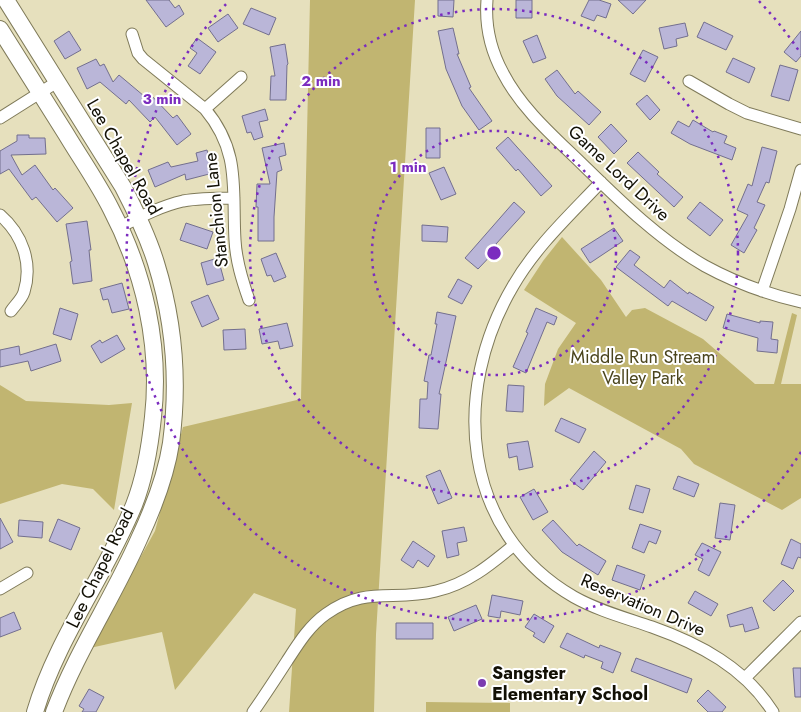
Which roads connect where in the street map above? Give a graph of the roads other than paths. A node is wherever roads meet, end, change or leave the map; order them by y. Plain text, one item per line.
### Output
1 (6, 0) edge
2 (487, 0) edge
3 (0, 29) edge
4 (132, 34) dead end
5 (240, 77) dead end
6 (689, 80) dead end
7 (56, 82) junction
8 (40, 92) junction
9 (205, 109) junction
10 (0, 118) edge
11 (801, 129) edge
12 (801, 170) edge
13 (601, 182) junction
14 (234, 198) junction
15 (0, 215) edge
16 (139, 218) junction
17 (120, 227) junction
18 (762, 291) junction
19 (249, 300) dead end
20 (801, 302) edge
21 (11, 311) dead end
22 (514, 545) junction
23 (27, 573) dead end
24 (0, 589) edge
25 (801, 622) edge
26 (62, 644) junction
27 (79, 653) junction
28 (745, 678) junction
29 (35, 712) edge
30 (54, 712) edge
31 (254, 712) edge
32 (773, 712) edge

1 - 7 main road, Lee Chapel Road
2 - 13 street, Game Lord Drive
3 - 8 main road, Lee Chapel Road
4 - 9 street, Stanchion Lane
5 - 9 street
6 - 11 street
7 - 8 street
7 - 16 main road, Lee Chapel Road
8 - 10 street
8 - 17 main road, Lee Chapel Road
9 - 14 street, Stanchion Lane
12 - 18 street
13 - 18 street, Game Lord Drive
13 - 22 street, Reservation Drive
14 - 16 street
14 - 19 street, Stanchion Lane
15 - 21 street
16 - 17 street
16 - 27 main road, Lee Chapel Road
17 - 26 main road, Lee Chapel Road
18 - 20 street, Game Lord Drive
22 - 28 street, Reservation Drive
22 - 31 street
23 - 24 street
25 - 28 street
26 - 27 main road
26 - 29 main road, Lee Chapel Road
27 - 30 main road, Lee Chapel Road
28 - 32 street, Reservation Drive

